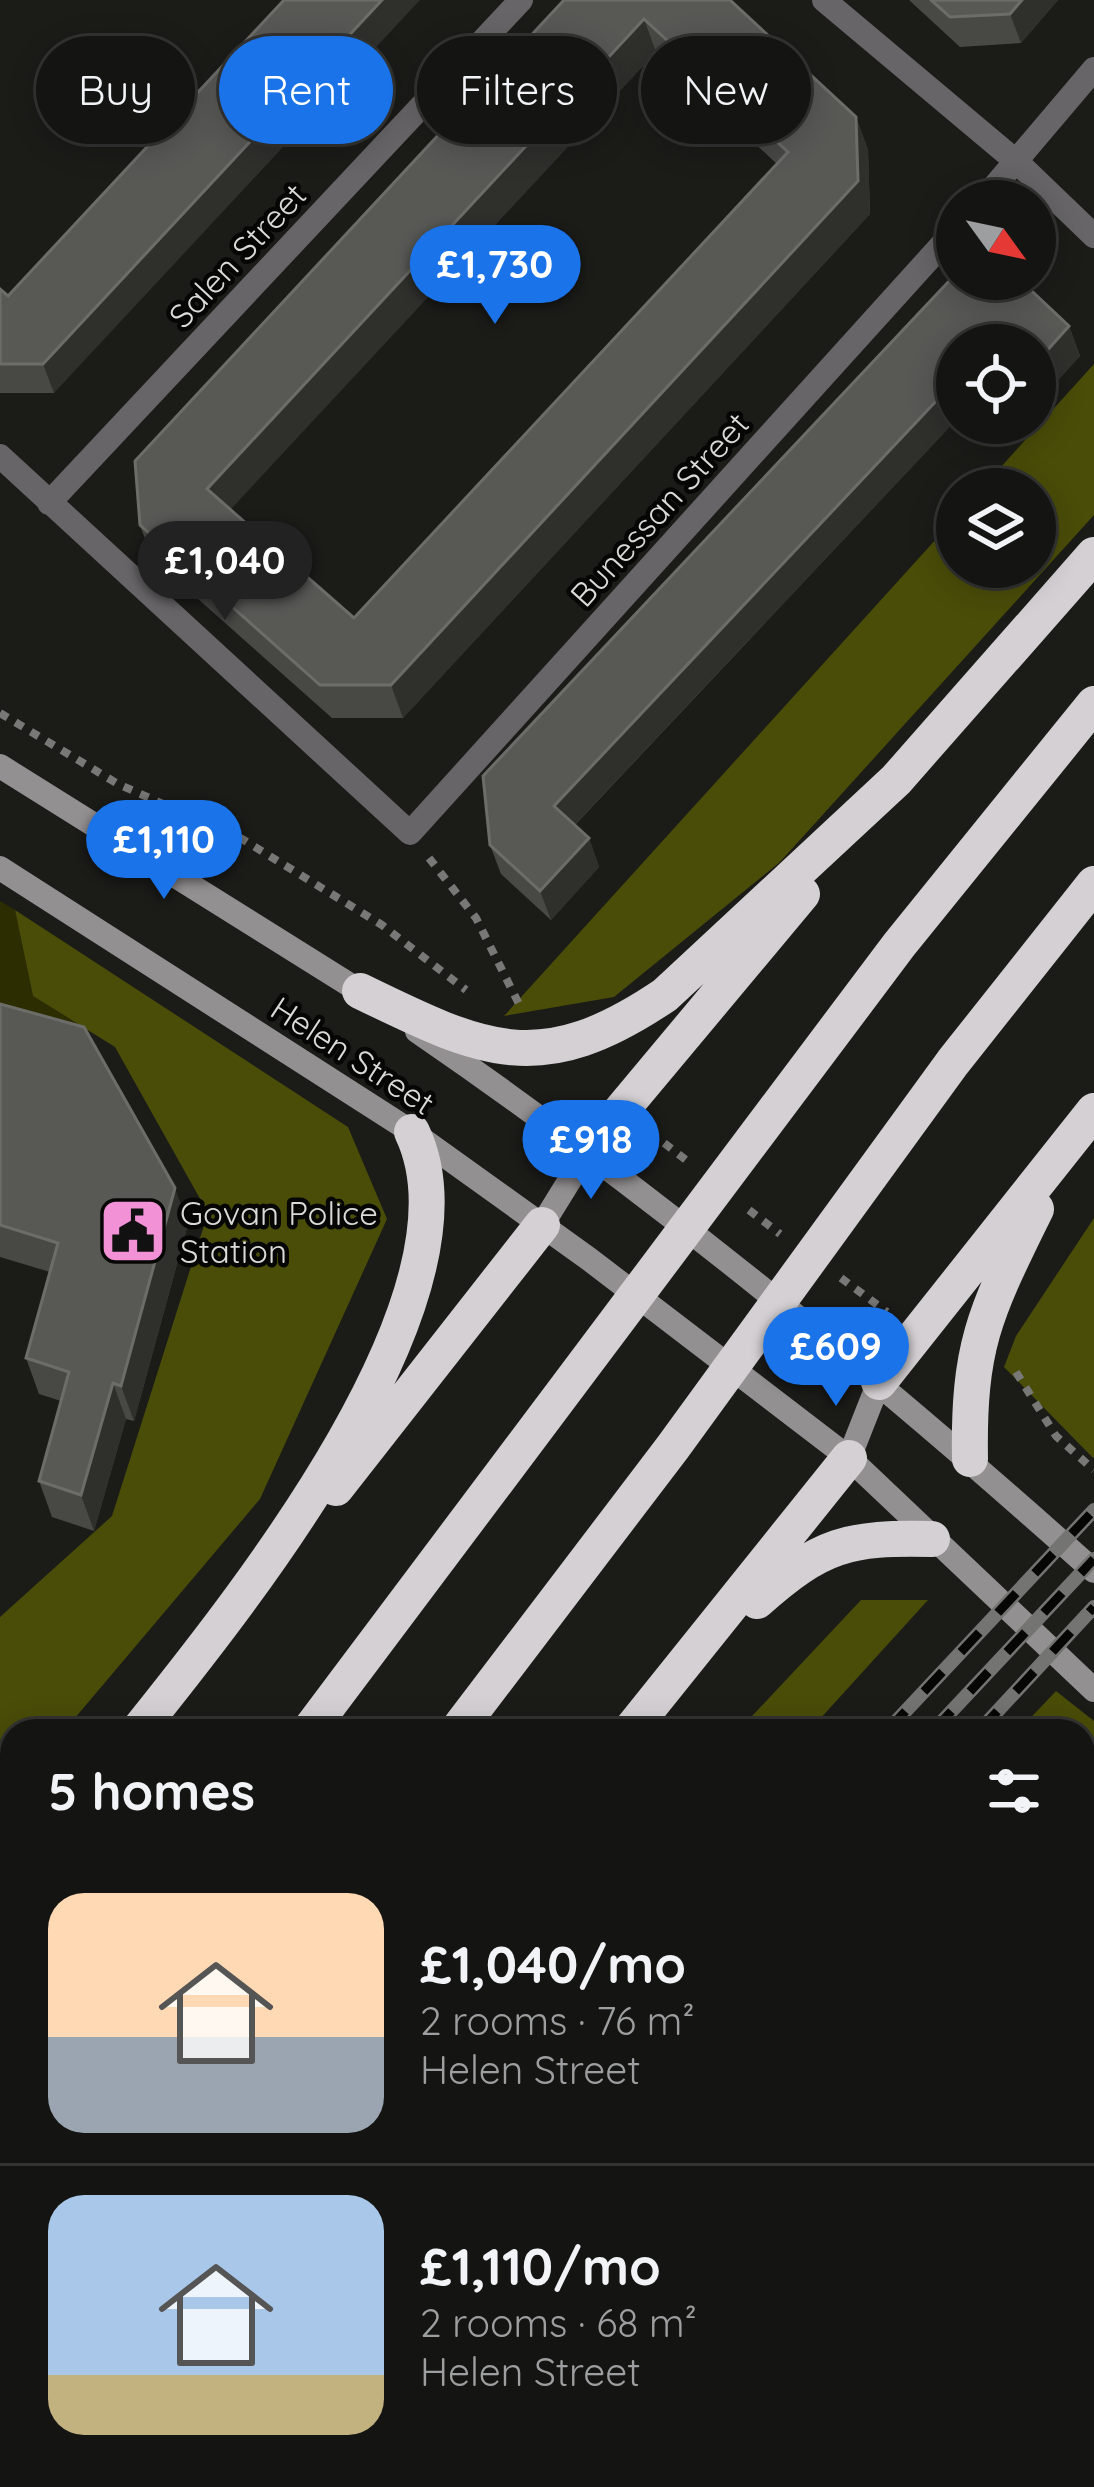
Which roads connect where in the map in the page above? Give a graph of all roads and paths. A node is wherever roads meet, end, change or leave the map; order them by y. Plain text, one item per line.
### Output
1 (521, 0) edge
2 (824, 0) edge
3 (1094, 69) edge
4 (1017, 162) junction
5 (1001, 180) edge
6 (1094, 236) edge
7 (936, 251) edge
8 (0, 456) edge
9 (50, 503) junction
10 (1094, 555) edge
11 (1094, 704) edge
12 (0, 712) edge
13 (0, 766) edge
14 (896, 780) junction
15 (410, 833) junction
16 (0, 868) edge
17 (1094, 884) edge
18 (360, 992) junction
19 (473, 995) dead end
20 (507, 1011) dead end
21 (622, 1110) junction
22 (1094, 1111) edge
23 (412, 1132) junction
24 (589, 1148) junction
25 (1064, 1152) junction
26 (697, 1169) dead end
27 (734, 1198) dead end
28 (542, 1225) junction
29 (789, 1240) dead end
30 (826, 1267) dead end
31 (917, 1334) junction
32 (972, 1361) junction
33 (879, 1382) junction
34 (849, 1458) junction
35 (970, 1460) junction
36 (1092, 1468) edge
37 (932, 1539) junction
38 (1094, 1571) edge
39 (240, 1600) junction
40 (669, 1681) junction
41 (1089, 1684) edge
42 (147, 1719) edge
43 (318, 1719) edge
44 (466, 1719) edge
45 (639, 1719) edge

1 - 9 street, Salen Street
2 - 4 street
3 - 4 street
4 - 5 street
4 - 6 street
7 - 15 street, Bunessan Street
8 - 9 street
9 - 15 street
10 - 14 highway
11 - 43 highway
12 - 19 path
13 - 18 street, Helen Street
14 - 18 highway
14 - 21 highway
15 - 20 path
16 - 23 street, Helen Street
17 - 44 highway
18 - 24 street, Helen Street
21 - 24 highway
21 - 26 path
22 - 25 highway
23 - 28 street, Helen Street
23 - 39 highway
24 - 28 street
24 - 33 street, Helen Street
25 - 31 highway
25 - 32 highway
27 - 29 path
28 - 34 street, Helen Street
28 - 39 highway
30 - 31 path
31 - 33 highway
32 - 35 highway
32 - 36 path
33 - 34 street
33 - 35 street, Helen Street
34 - 37 street, Helen Street
34 - 40 highway
35 - 38 street, Helen Street
37 - 40 highway
37 - 41 street, Helen Street
39 - 42 highway
40 - 45 highway

